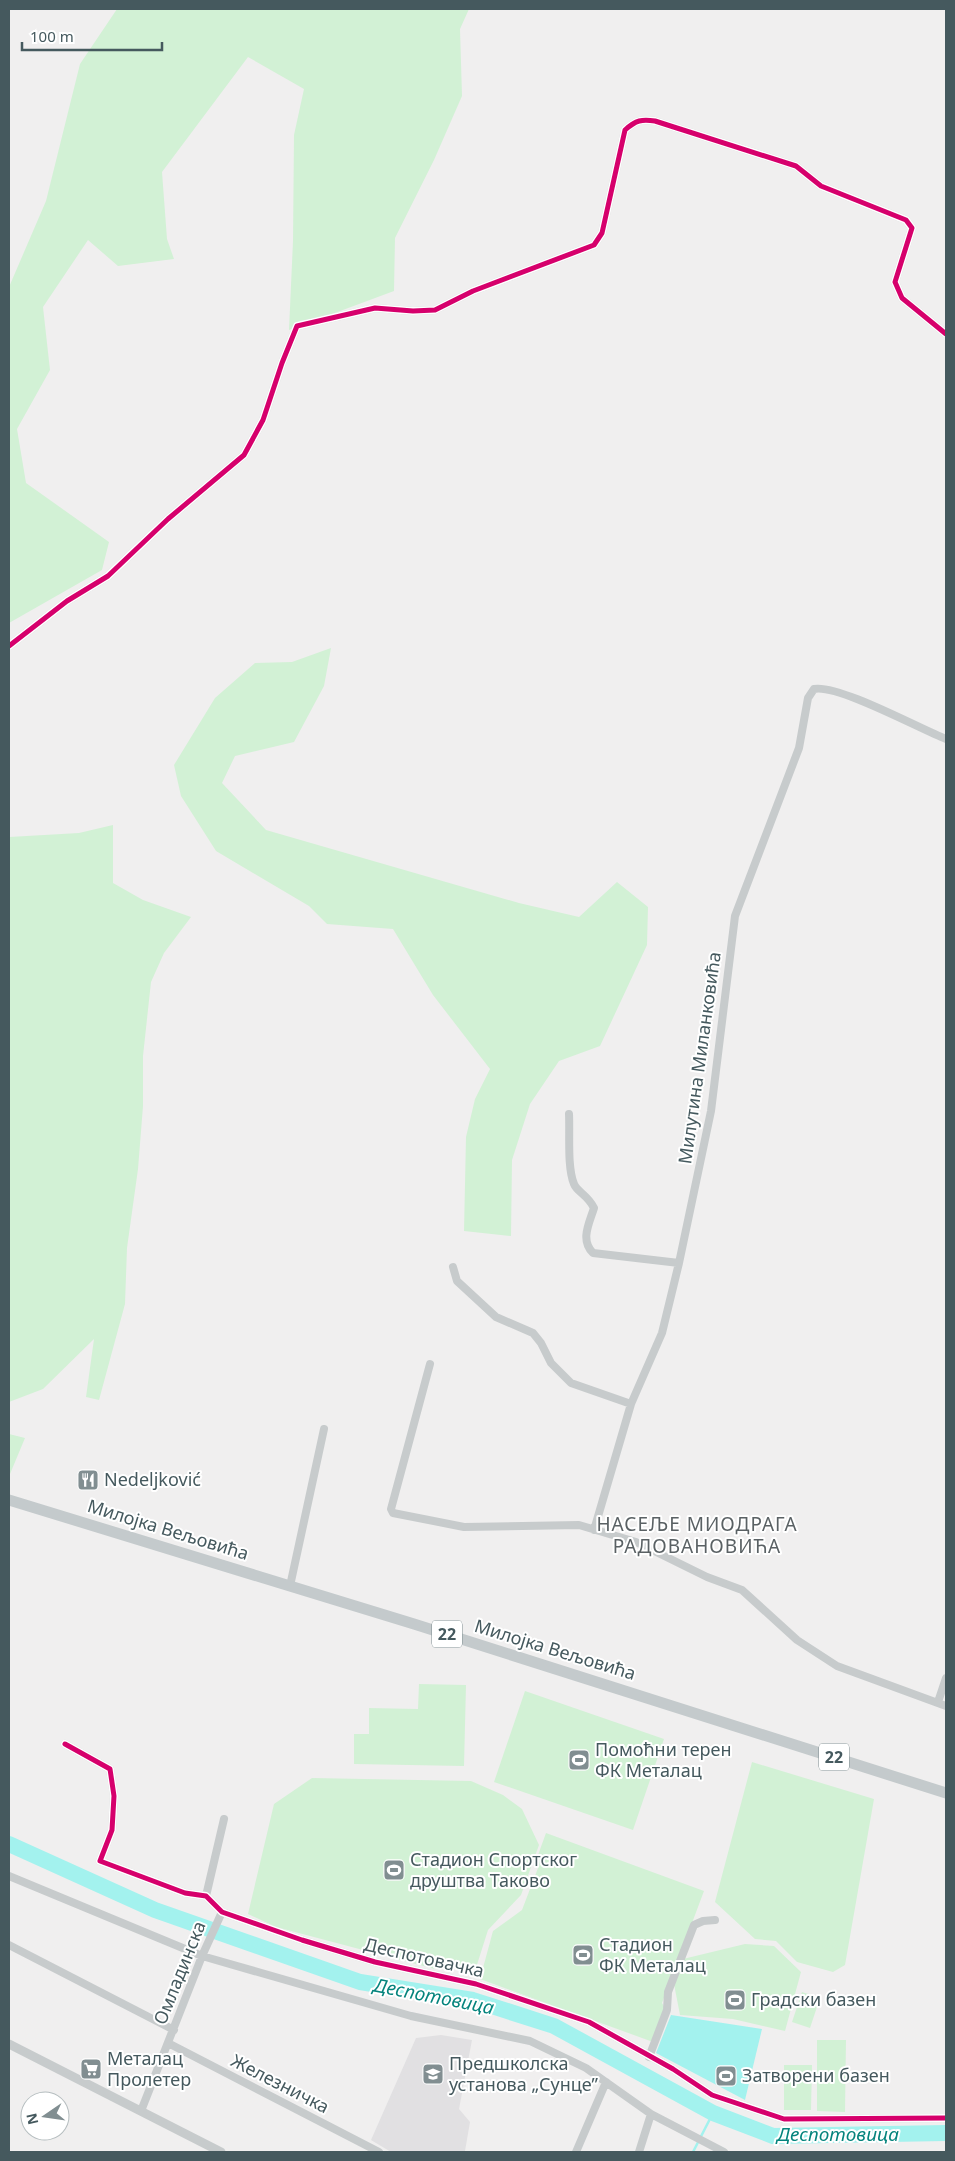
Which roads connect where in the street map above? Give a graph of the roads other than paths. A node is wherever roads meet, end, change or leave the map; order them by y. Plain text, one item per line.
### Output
1 (946, 334) edge
2 (9, 646) edge
3 (946, 739) edge
4 (569, 1114) dead end
5 (679, 1263) junction
6 (453, 1267) dead end
7 (430, 1364) dead end
8 (631, 1404) junction
9 (324, 1429) dead end
10 (9, 1500) edge
11 (594, 1530) junction
12 (290, 1586) junction
13 (946, 1678) edge
14 (938, 1702) junction
15 (946, 1706) edge
16 (64, 1744) dead end
17 (946, 1793) edge
18 (224, 1819) dead end
19 (9, 1876) edge
20 (206, 1896) junction
21 (220, 1915) junction
22 (715, 1920) dead end
23 (9, 1945) edge
24 (202, 1956) junction
25 (174, 2030) junction
26 (168, 2043) junction
27 (9, 2044) edge
28 (649, 2057) junction
29 (606, 2082) junction
30 (141, 2112) junction
31 (651, 2114) junction
32 (946, 2118) edge
33 (221, 2152) edge
34 (378, 2152) edge
35 (576, 2152) edge
36 (639, 2152) edge
37 (724, 2152) edge

1 - 2 street
3 - 5 street, Милутина Миланковића
4 - 5 street
5 - 8 street, Милутина Миланковића
6 - 8 street
7 - 11 street
8 - 11 street, Милутина Миланковића
9 - 12 street
10 - 12 main road, Милојка Вељовића / 22
11 - 14 street
12 - 17 main road, Милојка Вељовића / 22
13 - 14 street
14 - 15 street
16 - 20 street, Омладинска
18 - 20 street
19 - 24 street
20 - 21 street, Омладинска
21 - 24 street, Омладинска
21 - 28 street, Деспотовачка
22 - 28 street
23 - 25 street
24 - 25 street, Омладинска
24 - 29 street
25 - 26 street, Омладинска
26 - 30 street, Омладинска
26 - 34 street, Железничка
27 - 30 street
28 - 32 street, Деспотовачка
29 - 31 street
29 - 35 street
30 - 33 street
31 - 36 street
31 - 37 street

